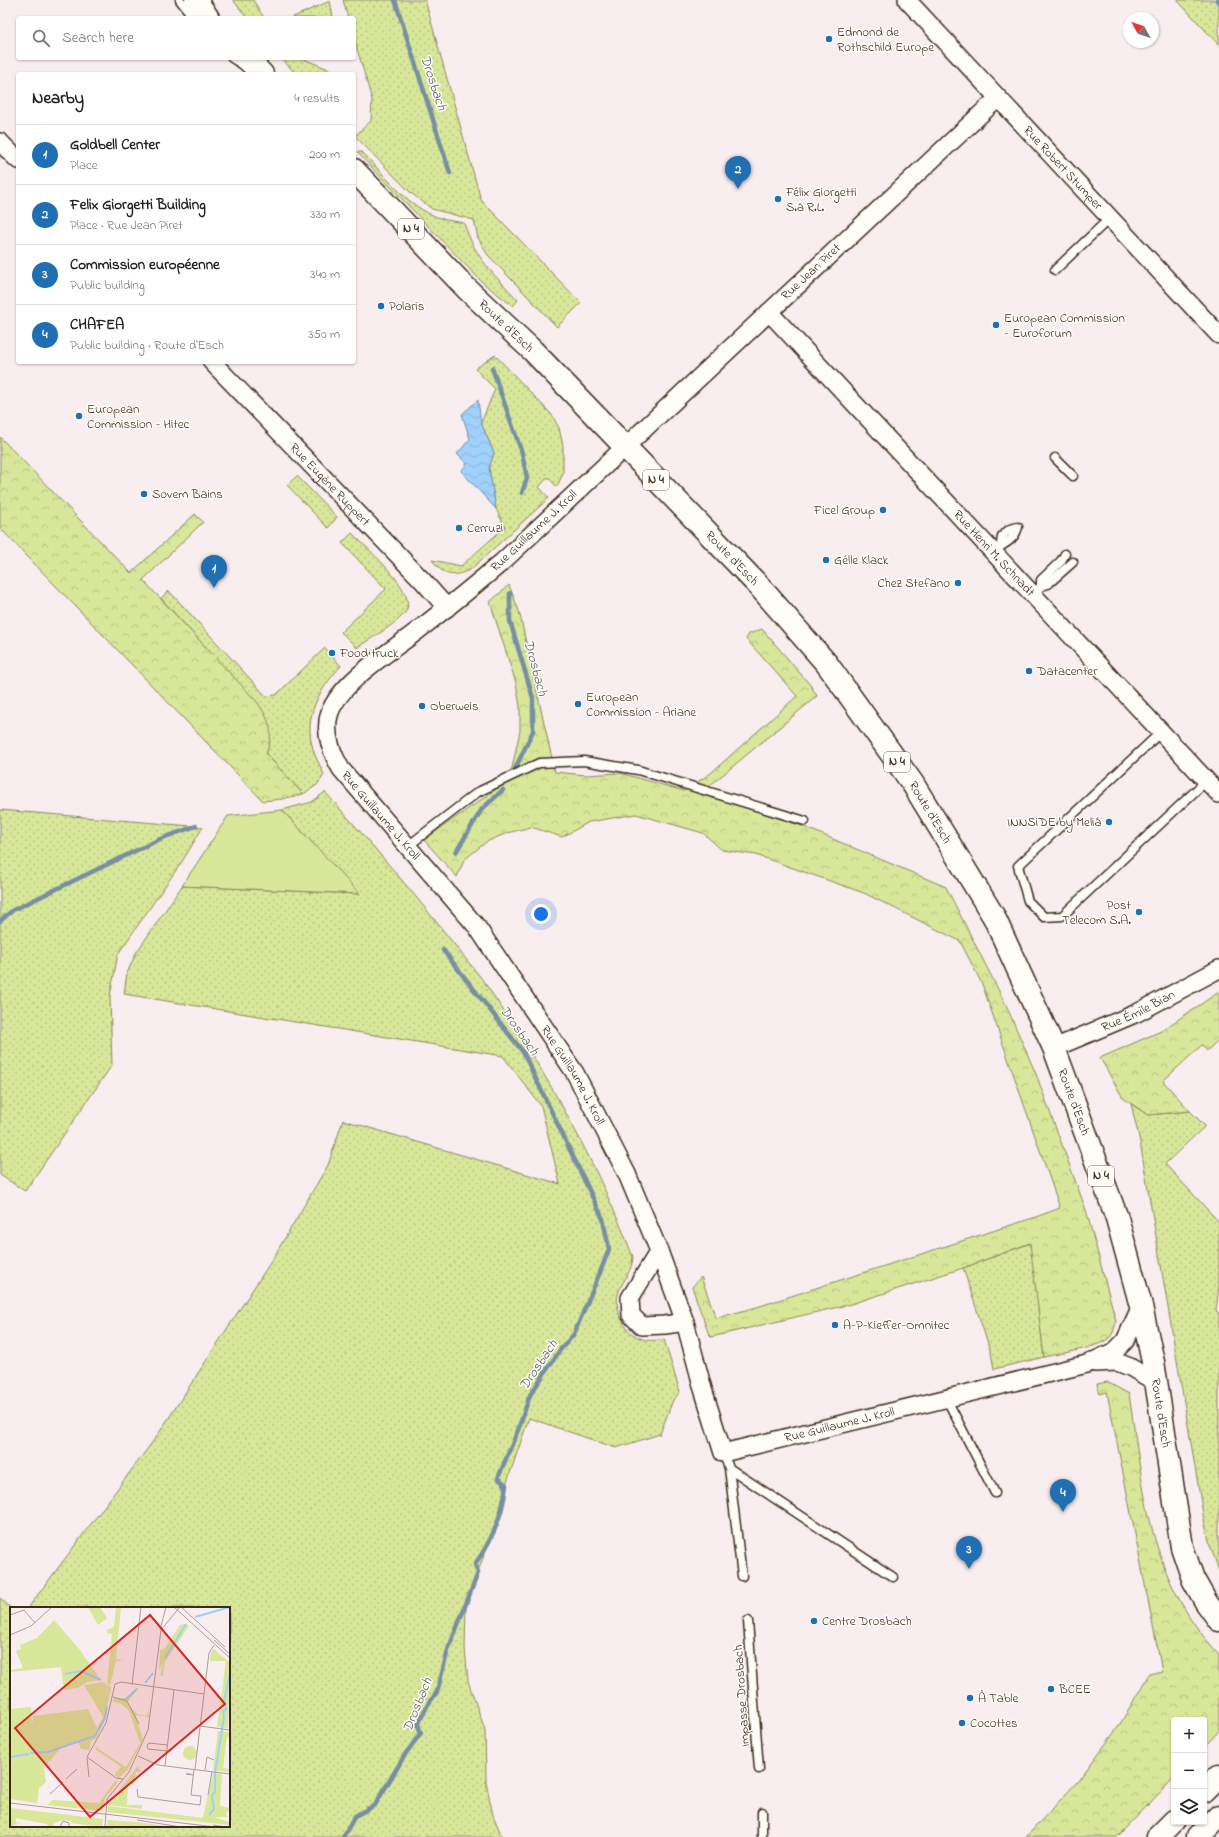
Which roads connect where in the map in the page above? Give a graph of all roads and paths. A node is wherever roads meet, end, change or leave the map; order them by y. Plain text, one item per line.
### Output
1 (180, 0) edge
2 (196, 0) edge
3 (212, 0) edge
4 (907, 0) edge
5 (192, 16) edge
6 (207, 16) edge
7 (224, 16) edge
8 (234, 60) edge
9 (248, 60) edge
10 (253, 60) edge
11 (258, 72) edge
12 (260, 72) edge
13 (261, 72) edge
14 (998, 98) junction
15 (0, 142) edge
16 (16, 158) edge
17 (356, 172) edge
18 (1110, 218) junction
19 (1054, 270) dead end
20 (769, 312) junction
21 (1219, 335) edge
22 (214, 364) edge
23 (625, 447) junction
24 (1055, 458) dead end
25 (1073, 476) dead end
26 (1065, 554) dead end
27 (1073, 562) dead end
28 (1037, 590) junction
29 (447, 608) junction
30 (1161, 732) junction
31 (1206, 781) junction
32 (1219, 794) edge
33 (805, 820) dead end
34 (408, 846) junction
35 (1219, 969) edge
36 (1054, 1048) junction
37 (659, 1251) junction
38 (1141, 1306) junction
39 (685, 1322) junction
40 (1087, 1364) junction
41 (1157, 1383) junction
42 (946, 1398) junction
43 (726, 1460) junction
44 (995, 1493) dead end
45 (742, 1576) dead end
46 (893, 1577) dead end
47 (1219, 1620) edge
48 (748, 1621) dead end
49 (759, 1769) dead end
50 (1219, 1776) edge
51 (1206, 1789) edge
52 (762, 1812) dead end
53 (1219, 1816) edge
54 (1171, 1824) edge
55 (762, 1837) edge
56 (1158, 1837) edge
57 (1198, 1837) edge

1 - 5 lane
2 - 6 main road
3 - 7 main road
4 - 14 street, Rue Robert Stumper
8 - 11 lane
9 - 12 main road
10 - 13 main road
14 - 18 street, Rue Robert Stumper
14 - 20 street, Rue Jean Piret
15 - 16 street
17 - 23 main road, Route d'Esch / N 4
18 - 19 lane
18 - 21 street, Rue Robert Stumper
20 - 23 street, Rue Jean Piret
20 - 28 street, Rue Henri M. Schnadt
22 - 29 street, Rue Eugène Ruppert
23 - 29 street, Rue Guillaume J. Kroll
23 - 36 main road, Route d'Esch / N 4
24 - 25 lane
26 - 28 lane
27 - 28 lane
28 - 30 street, Rue Henri M. Schnadt
29 - 34 street, Rue Guillaume J. Kroll
30 - 31 street, Rue Henri M. Schnadt
30 - 31 lane
31 - 32 street, Rue Henri M. Schnadt
33 - 34 lane
34 - 37 street, Rue Guillaume J. Kroll
35 - 36 street, Rue Émile Bian
36 - 38 main road, Route d'Esch / N 4
37 - 39 street, Rue Guillaume J. Kroll
37 - 39 street
38 - 40 street, Rue Guillaume J. Kroll
38 - 41 main road, Route d'Esch / N 4
39 - 43 street, Rue Guillaume J. Kroll
40 - 41 street, Rue Guillaume J. Kroll
40 - 42 street, Rue Guillaume J. Kroll
41 - 47 main road, Route d'Esch / N 4
42 - 43 street, Rue Guillaume J. Kroll
42 - 44 lane
43 - 45 lane
43 - 46 lane
48 - 49 lane, Impasse Drosbach
50 - 51 main road
52 - 55 lane
53 - 57 main road
54 - 56 main road

